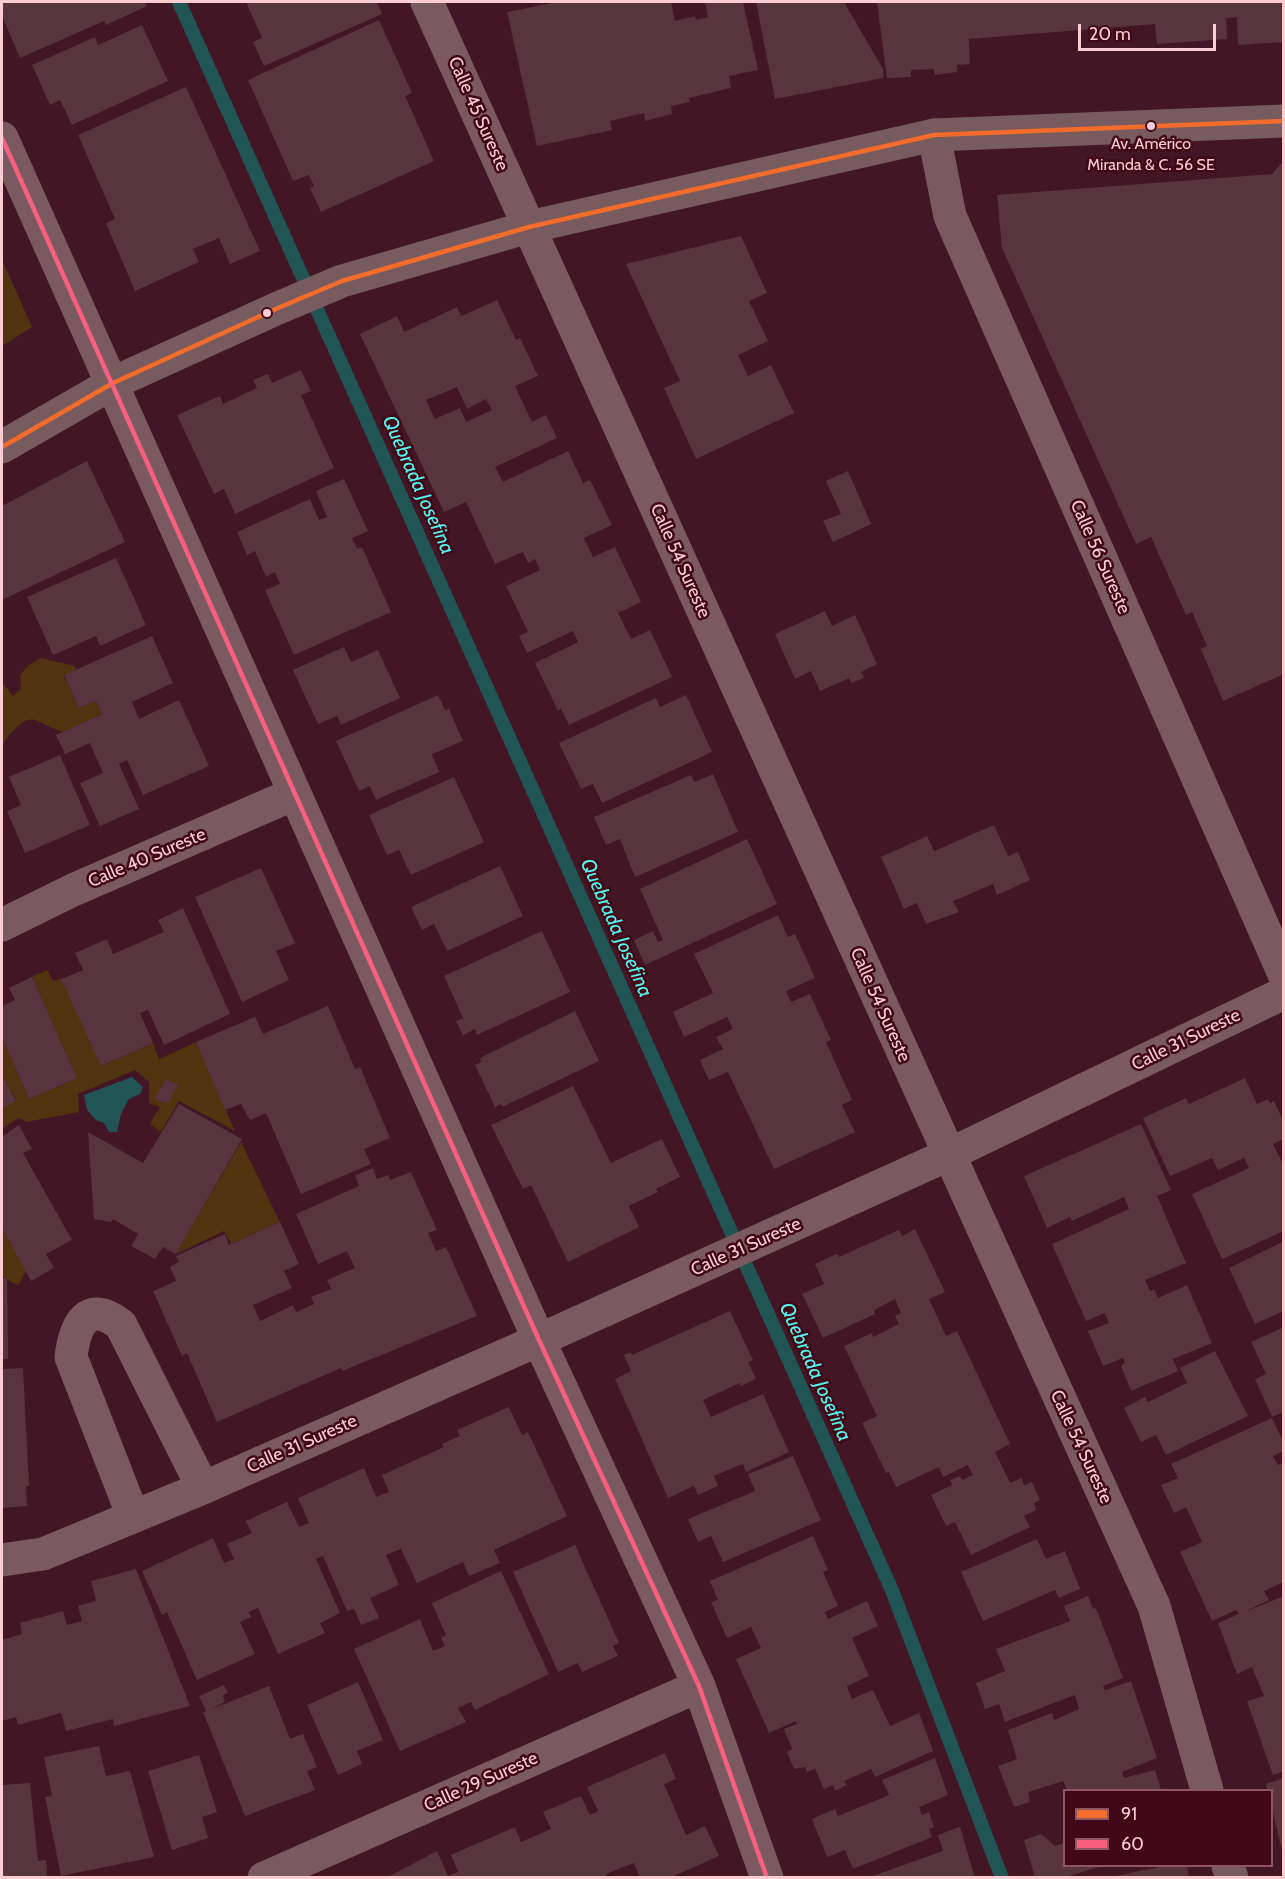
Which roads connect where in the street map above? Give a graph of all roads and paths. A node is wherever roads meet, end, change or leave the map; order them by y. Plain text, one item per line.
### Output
1 (427, 2) edge
2 (1284, 121) edge
3 (934, 135) junction
4 (2, 138) edge
5 (530, 227) junction
6 (113, 383) junction
7 (2, 447) edge
8 (294, 794) junction
9 (2, 925) edge
10 (1284, 974) edge
11 (1284, 993) edge
12 (948, 1155) junction
13 (539, 1340) junction
14 (203, 1488) junction
15 (134, 1516) junction
16 (2, 1560) edge
17 (699, 1686) junction
18 (1206, 1789) edge
19 (264, 1878) edge
20 (767, 1878) edge

1 - 5 street, Calle 45 Sureste
2 - 3 street
3 - 5 street
3 - 10 street, Calle 56 Sureste
4 - 6 street
5 - 6 street
5 - 12 street, Calle 54 Sureste
6 - 7 street
6 - 8 street
8 - 9 street, Calle 40 Sureste
8 - 13 street
11 - 12 street, Calle 31 Sureste
12 - 13 street, Calle 31 Sureste
12 - 18 street, Calle 54 Sureste
13 - 14 street, Calle 31 Sureste
13 - 17 street
14 - 15 street, Calle 31 Sureste
14 - 15 street
15 - 16 street, Calle 31 Sureste
17 - 19 street, Calle 29 Sureste
17 - 20 street

